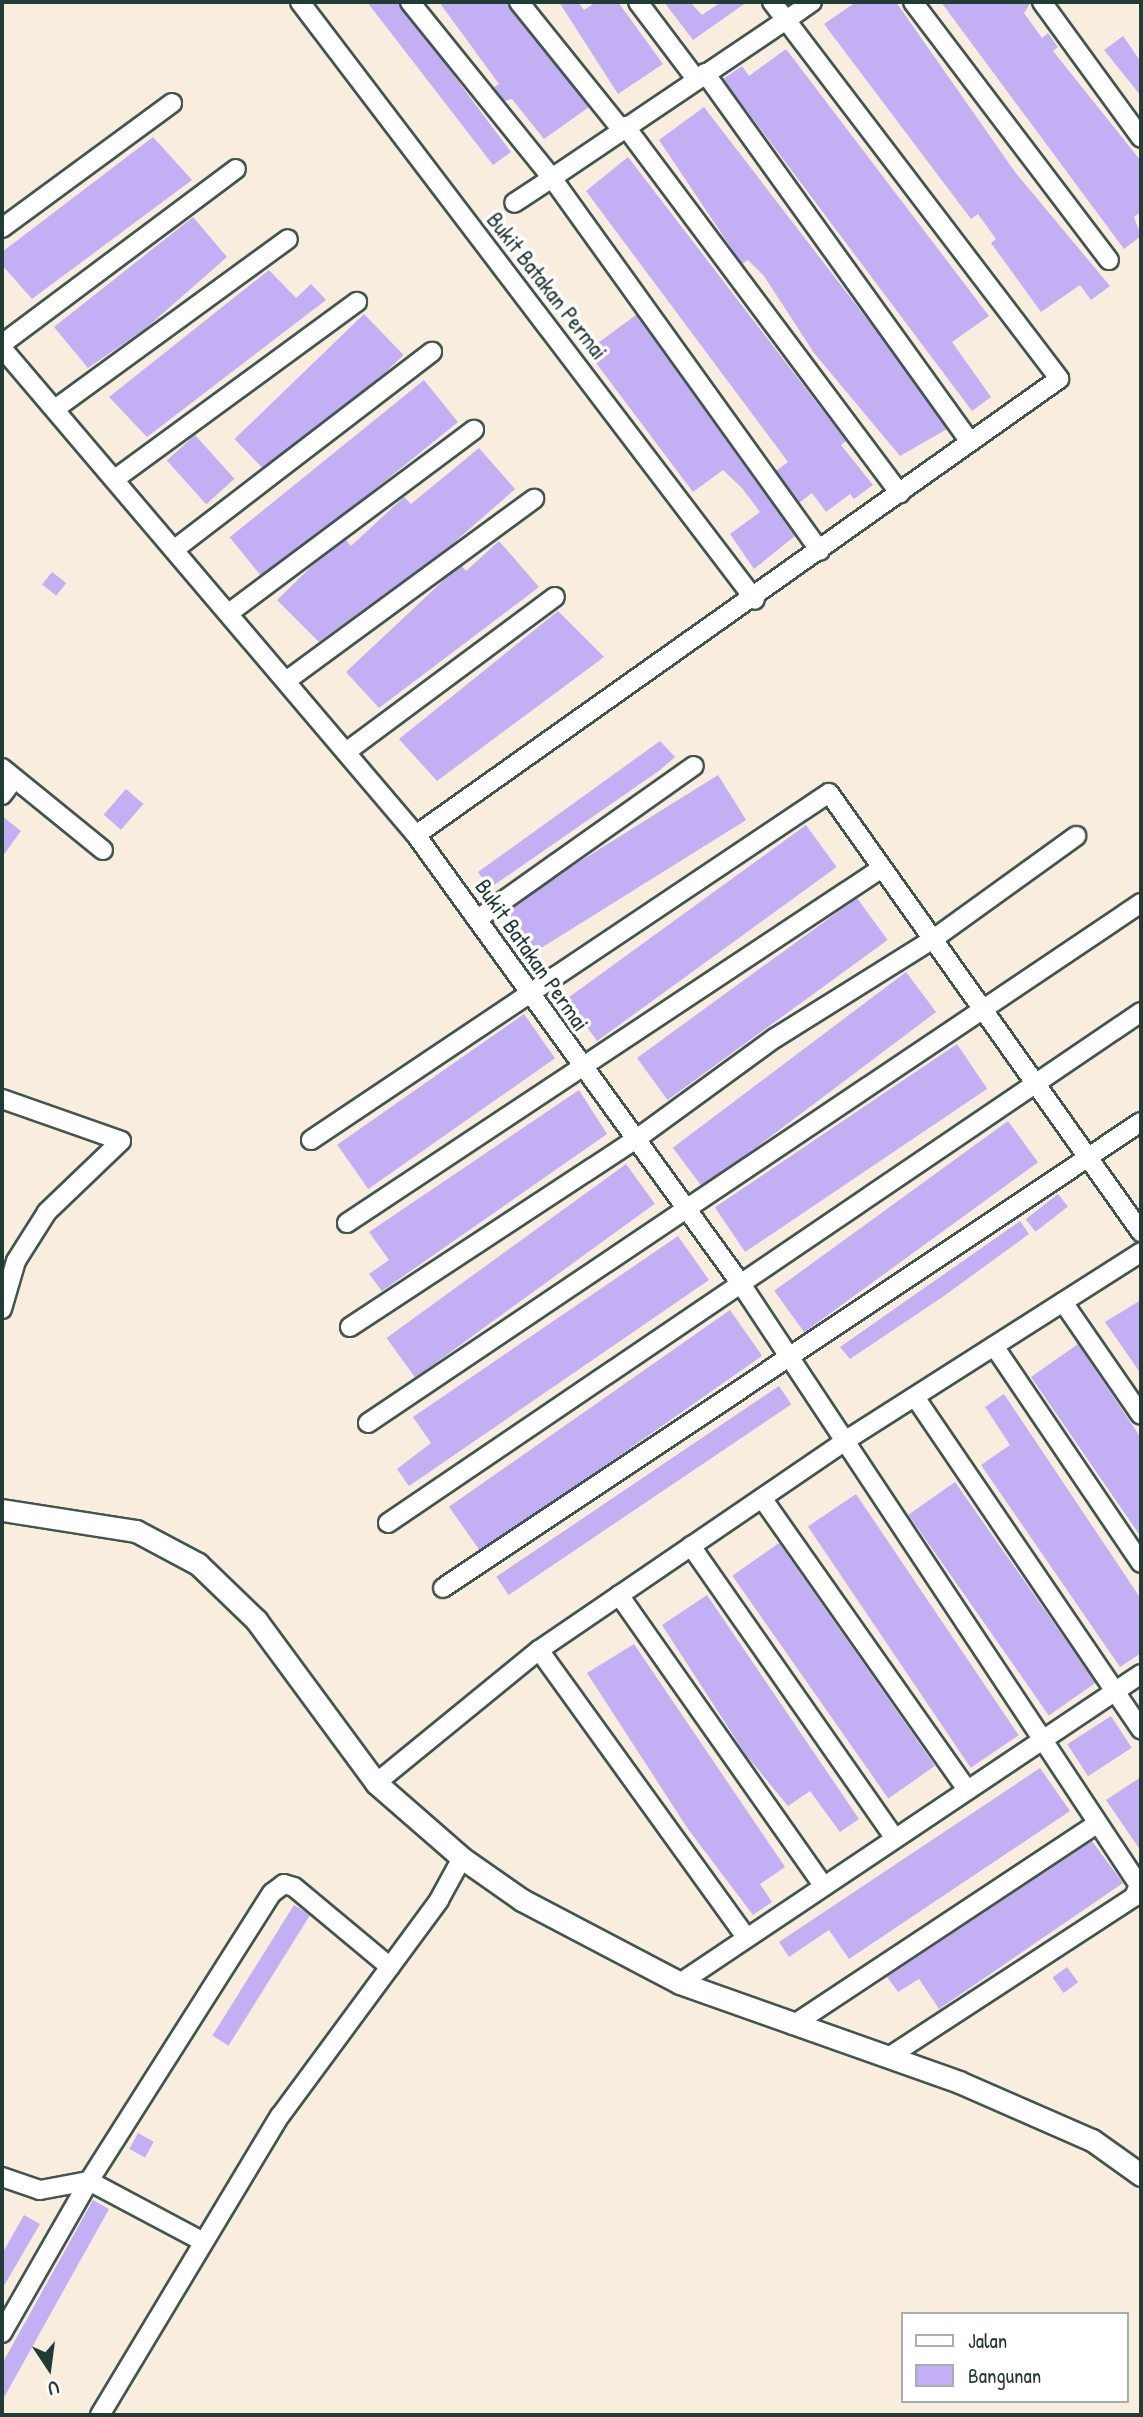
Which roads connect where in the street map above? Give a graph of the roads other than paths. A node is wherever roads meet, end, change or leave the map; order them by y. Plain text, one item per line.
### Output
1 (300, 2) edge
2 (410, 2) edge
3 (519, 2) edge
4 (638, 2) edge
5 (772, 2) edge
6 (812, 2) edge
7 (913, 2) edge
8 (1042, 2) edge
9 (786, 20) junction
10 (701, 76) junction
11 (172, 103) dead end
12 (623, 127) junction
13 (1141, 138) edge
14 (236, 169) dead end
15 (552, 178) junction
16 (514, 203) dead end
17 (2, 228) edge
18 (288, 239) dead end
19 (1109, 260) dead end
20 (357, 302) dead end
21 (2, 346) edge
22 (432, 352) dead end
23 (55, 410) junction
24 (474, 430) dead end
25 (969, 441) junction
26 (115, 479) junction
27 (900, 494) junction
28 (534, 499) dead end
29 (175, 549) junction
30 (820, 551) junction
31 (555, 597) dead end
32 (755, 600) junction
33 (229, 613) junction
34 (286, 681) junction
35 (346, 752) junction
36 (694, 766) dead end
37 (8, 774) edge
38 (2, 795) edge
39 (416, 835) junction
40 (1076, 836) dead end
41 (103, 850) dead end
42 (882, 868) junction
43 (1141, 903) edge
44 (479, 918) junction
45 (932, 940) junction
46 (528, 994) junction
47 (984, 1010) junction
48 (1141, 1012) edge
49 (581, 1067) junction
50 (1034, 1084) junction
51 (2, 1099) edge
52 (1141, 1122) edge
53 (311, 1140) dead end
54 (635, 1140) junction
55 (1087, 1160) junction
56 (685, 1210) junction
57 (347, 1223) dead end
58 (1141, 1232) edge
59 (1141, 1252) edge
60 (741, 1284) junction
61 (1063, 1302) junction
62 (2, 1309) edge
63 (351, 1327) dead end
64 (994, 1346) junction
65 (790, 1360) junction
66 (915, 1396) junction
67 (1141, 1415) edge
68 (368, 1423) dead end
69 (843, 1443) junction
70 (762, 1498) junction
71 (2, 1510) edge
72 (388, 1523) dead end
73 (691, 1546) junction
74 (1141, 1563) edge
75 (443, 1588) dead end
76 (619, 1595) junction
77 (539, 1650) junction
78 (1141, 1674) edge
79 (1115, 1691) junction
80 (1141, 1730) edge
81 (1040, 1738) junction
82 (376, 1783) junction
83 (966, 1788) junction
84 (1097, 1824) junction
85 (894, 1837) junction
86 (462, 1858) junction
87 (823, 1885) junction
88 (746, 1937) junction
89 (390, 1967) junction
90 (680, 1983) junction
91 (793, 2025) junction
92 (892, 2055) junction
93 (1141, 2175) edge
94 (2, 2177) edge
95 (89, 2181) junction
96 (202, 2241) junction
97 (2, 2333) edge
98 (100, 2415) edge

1 - 32 street, Bukit Batakan Permai
2 - 15 street
3 - 12 street
4 - 10 street
5 - 9 street
6 - 9 street
7 - 19 street
8 - 13 street
9 - 10 street
9 - 25 street
10 - 12 street
10 - 25 street
11 - 17 street
12 - 15 street
12 - 27 street
14 - 21 street
15 - 16 street
15 - 30 street
18 - 23 street
20 - 26 street
21 - 23 street, Bukit Batakan Permai
22 - 29 street
23 - 26 street, Bukit Batakan Permai
24 - 33 street
25 - 27 street
26 - 29 street, Bukit Batakan Permai
27 - 30 street
28 - 34 street
29 - 33 street, Bukit Batakan Permai
30 - 32 street
31 - 35 street
32 - 39 street
33 - 34 street, Bukit Batakan Permai
34 - 35 street, Bukit Batakan Permai
35 - 39 street, Bukit Batakan Permai
36 - 44 street
37 - 38 street
37 - 41 street
39 - 44 street, Bukit Batakan Permai
40 - 45 street
42 - 45 street
42 - 46 street
42 - 49 street
43 - 47 street
44 - 46 street, Bukit Batakan Permai
45 - 47 street
45 - 54 street
46 - 49 street, Bukit Batakan Permai
46 - 53 street
47 - 50 street
47 - 56 street
48 - 50 street
49 - 54 street, Bukit Batakan Permai
49 - 57 street
50 - 55 street
50 - 60 street
51 - 62 street
52 - 55 street
54 - 56 street, Bukit Batakan Permai
54 - 63 street
55 - 58 street
55 - 65 street
56 - 60 street, Bukit Batakan Permai
56 - 68 street
59 - 61 street
60 - 65 street, Bukit Batakan Permai
60 - 72 street
61 - 64 street
61 - 67 street
64 - 66 street
64 - 74 street
65 - 69 street, Bukit Batakan Permai
65 - 75 street
66 - 69 street
66 - 79 street
69 - 70 street
69 - 81 street, Bukit Batakan Permai
70 - 73 street
70 - 83 street
71 - 82 street
73 - 76 street
73 - 85 street
76 - 77 street
76 - 87 street
77 - 82 street
77 - 88 street
78 - 79 street
79 - 80 street
79 - 81 street
81 - 83 street
81 - 84 street, Bukit Batakan Permai
82 - 86 street
83 - 85 street
84 - 91 street
84 - 92 street, Bukit Batakan Permai
85 - 87 street
86 - 89 street
86 - 90 street
87 - 88 street
88 - 90 street
89 - 95 street
89 - 96 street
90 - 91 street
91 - 92 street
92 - 93 street
94 - 95 street
95 - 96 street
95 - 97 street
96 - 98 street

